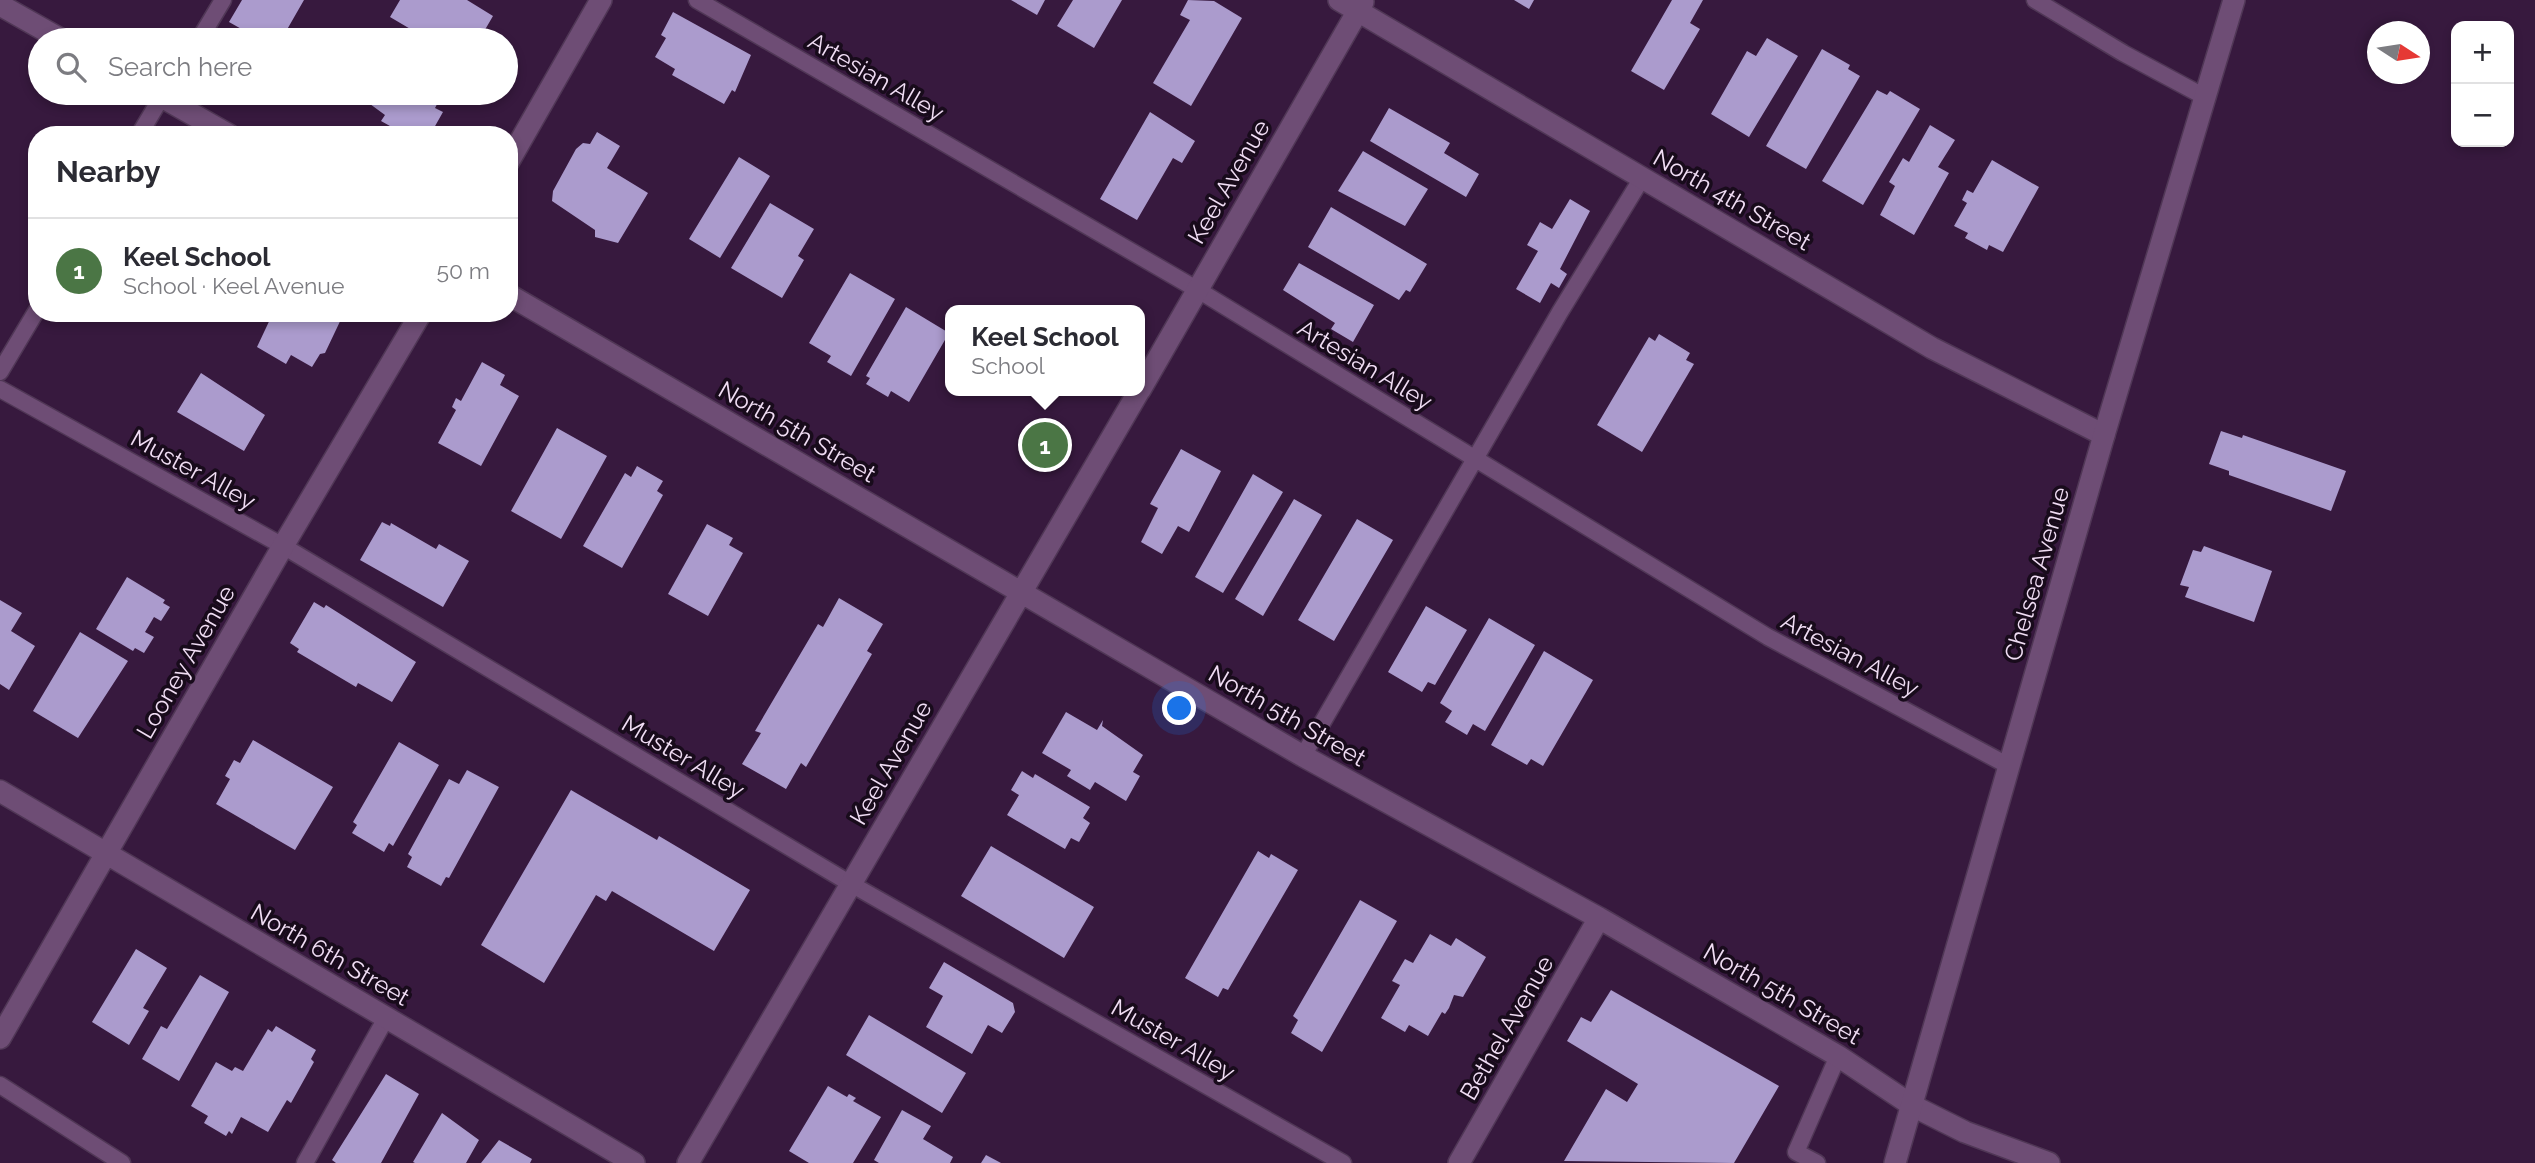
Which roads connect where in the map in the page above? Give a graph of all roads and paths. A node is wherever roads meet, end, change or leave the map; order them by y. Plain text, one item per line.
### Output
1 (223, 0) edge
2 (601, 0) edge
3 (697, 0) edge
4 (1339, 0) edge
5 (2035, 0) edge
6 (2234, 0) edge
7 (0, 5) edge
8 (1361, 6) edge
9 (41, 28) edge
10 (206, 28) edge
11 (2205, 97) junction
12 (154, 105) edge
13 (179, 105) edge
14 (144, 126) edge
15 (214, 126) edge
16 (518, 145) edge
17 (1642, 178) junction
18 (1198, 290) junction
19 (518, 300) edge
20 (30, 322) edge
21 (416, 322) edge
22 (0, 373) edge
23 (1145, 380) edge
24 (0, 389) edge
25 (1136, 396) edge
26 (2104, 435) junction
27 (1474, 458) junction
28 (283, 547) junction
29 (1021, 593) junction
30 (1303, 756) junction
31 (2009, 766) junction
32 (0, 791) edge
33 (105, 855) junction
34 (851, 884) junction
35 (1599, 918) junction
36 (386, 1018) junction
37 (0, 1038) edge
38 (1838, 1056) junction
39 (0, 1085) edge
40 (1913, 1105) junction
41 (1794, 1157) edge
42 (122, 1163) edge
43 (305, 1163) edge
44 (634, 1163) edge
45 (688, 1163) edge
46 (1343, 1163) edge
47 (1459, 1163) edge
48 (1817, 1163) edge
49 (1895, 1163) edge
50 (2049, 1163) edge

1 - 10 lane
2 - 16 street
3 - 18 lane, Artesian Alley
4 - 8 street, North 4th Street
5 - 11 lane
6 - 11 street, Chelsea Avenue
7 - 9 street
8 - 17 street, North 4th Street
8 - 18 street, Keel Avenue
11 - 26 street, Chelsea Avenue
12 - 14 lane
13 - 15 street
17 - 26 street, North 4th Street
17 - 27 lane
18 - 23 street, Keel Avenue
18 - 27 lane, Artesian Alley
19 - 29 street, North 5th Street
20 - 22 lane
21 - 28 street, Looney Avenue
24 - 28 lane, Muster Alley
25 - 29 street, Keel Avenue
26 - 31 street, Chelsea Avenue
27 - 30 lane
27 - 31 lane, Artesian Alley
28 - 33 street, Looney Avenue
28 - 34 lane, Muster Alley
29 - 30 street, North 5th Street
29 - 34 street, Keel Avenue
30 - 35 street, North 5th Street
31 - 40 street, Chelsea Avenue
32 - 33 street, North 6th Street
33 - 36 street, North 6th Street
33 - 37 street, Looney Avenue
34 - 45 street, Keel Avenue
34 - 46 lane, Muster Alley
35 - 38 street, North 5th Street
35 - 47 street, Bethel Avenue
36 - 43 lane
36 - 44 street, North 6th Street
38 - 40 street, North 5th Street
38 - 41 lane
39 - 42 lane
40 - 49 street, Chelsea Avenue
40 - 50 street, North 5th Street
41 - 48 lane

